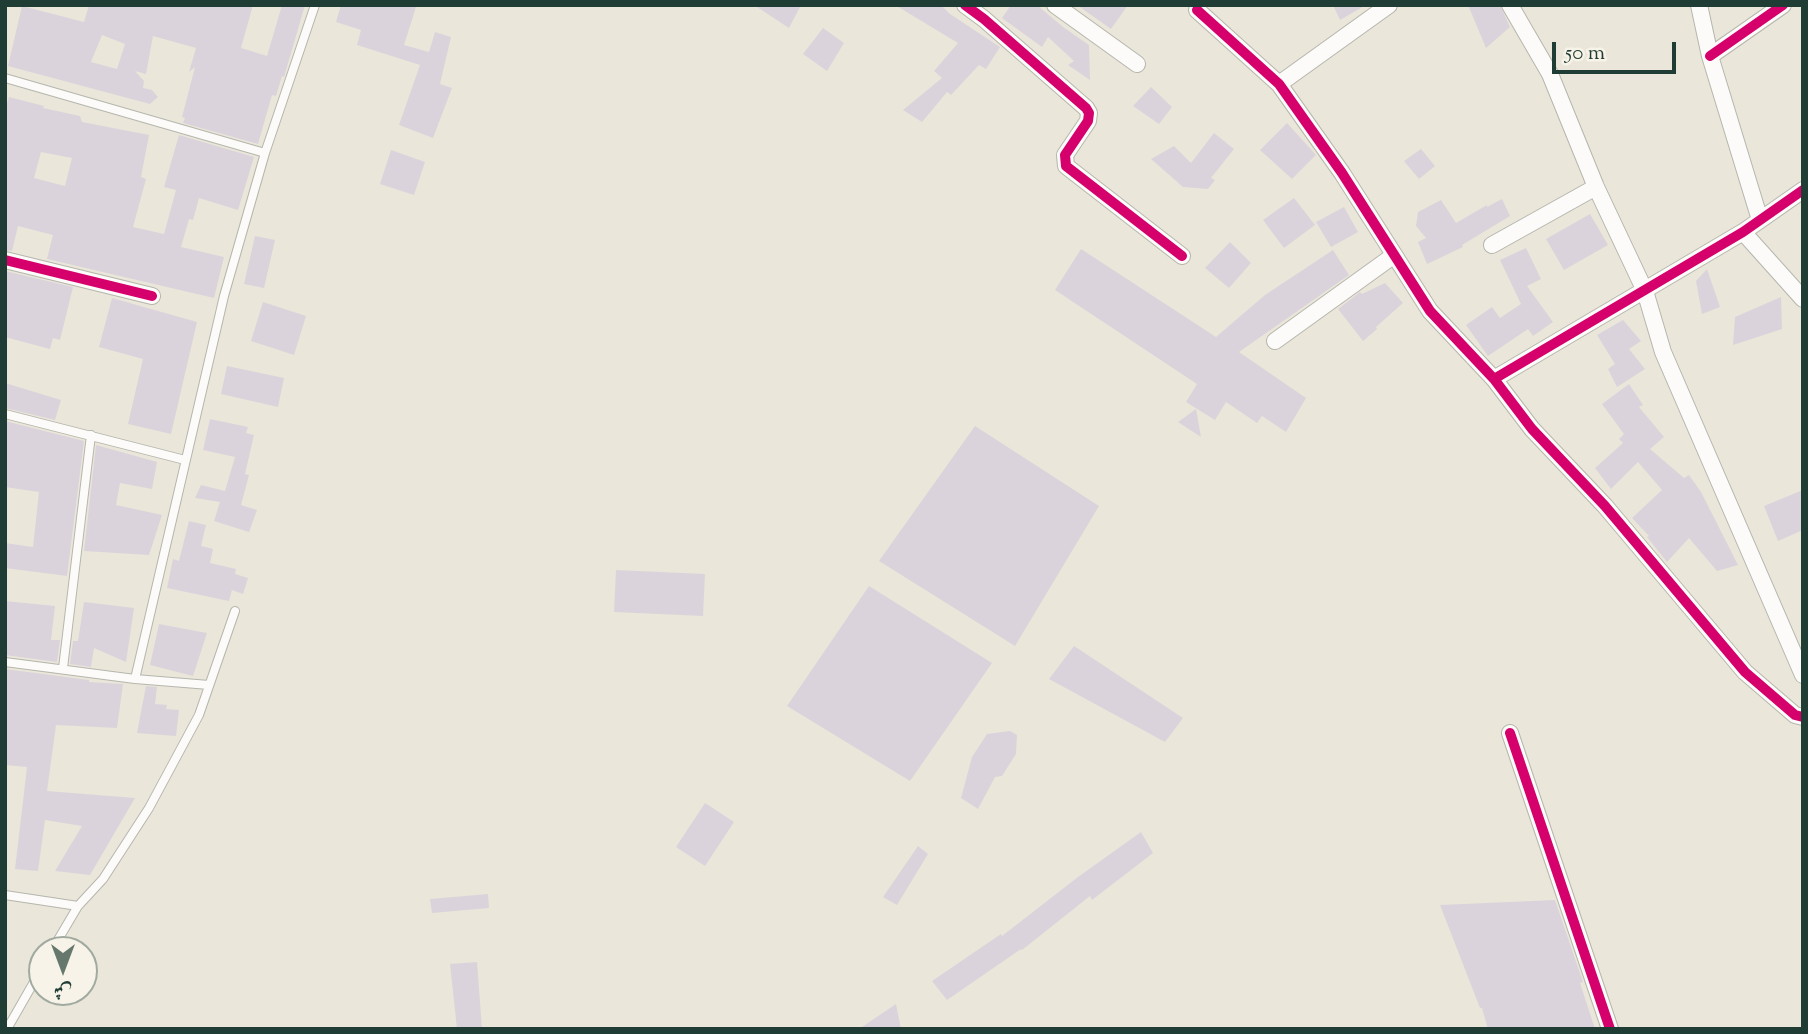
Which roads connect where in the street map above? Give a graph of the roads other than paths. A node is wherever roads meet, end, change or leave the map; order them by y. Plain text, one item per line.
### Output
1 (315, 5) edge
2 (965, 5) edge
3 (1055, 5) edge
4 (1510, 5) edge
5 (1699, 5) edge
6 (1783, 5) edge
7 (1388, 6) edge
8 (1197, 10) dead end
9 (988, 12) edge
10 (1710, 56) junction
11 (1136, 64) dead end
12 (5, 78) edge
13 (1279, 84) junction
14 (265, 153) junction
15 (1596, 187) junction
16 (1803, 190) edge
17 (1760, 220) junction
18 (1743, 232) junction
19 (1492, 245) dead end
20 (1182, 256) dead end
21 (1393, 256) junction
22 (5, 260) edge
23 (1645, 291) junction
24 (152, 296) dead end
25 (1803, 299) edge
26 (1275, 341) dead end
27 (1494, 379) junction
28 (5, 414) edge
29 (91, 435) junction
30 (185, 460) junction
31 (235, 611) dead end
32 (5, 662) edge
33 (63, 668) junction
34 (1803, 675) edge
35 (135, 678) junction
36 (209, 685) junction
37 (1803, 718) edge
38 (1510, 733) dead end
39 (5, 895) edge
40 (78, 906) junction
41 (60, 936) edge
42 (28, 992) edge
43 (6, 1029) edge
44 (1610, 1029) edge

1 - 14 lane
2 - 9 street
3 - 11 street
4 - 15 street
5 - 10 street
6 - 10 street
7 - 13 street
8 - 13 street
9 - 20 street
10 - 17 street
12 - 14 lane
13 - 21 street
14 - 30 lane
15 - 19 street
15 - 23 street
16 - 17 street
17 - 18 street
18 - 23 street
18 - 25 street
21 - 26 street
21 - 27 street
22 - 24 street
23 - 27 street
23 - 34 street
27 - 37 street
28 - 29 lane
29 - 30 lane
29 - 33 lane
30 - 35 lane
31 - 36 lane
32 - 33 lane
33 - 35 lane
35 - 36 lane
36 - 40 lane
38 - 44 street
39 - 40 lane
40 - 41 lane
42 - 43 lane

